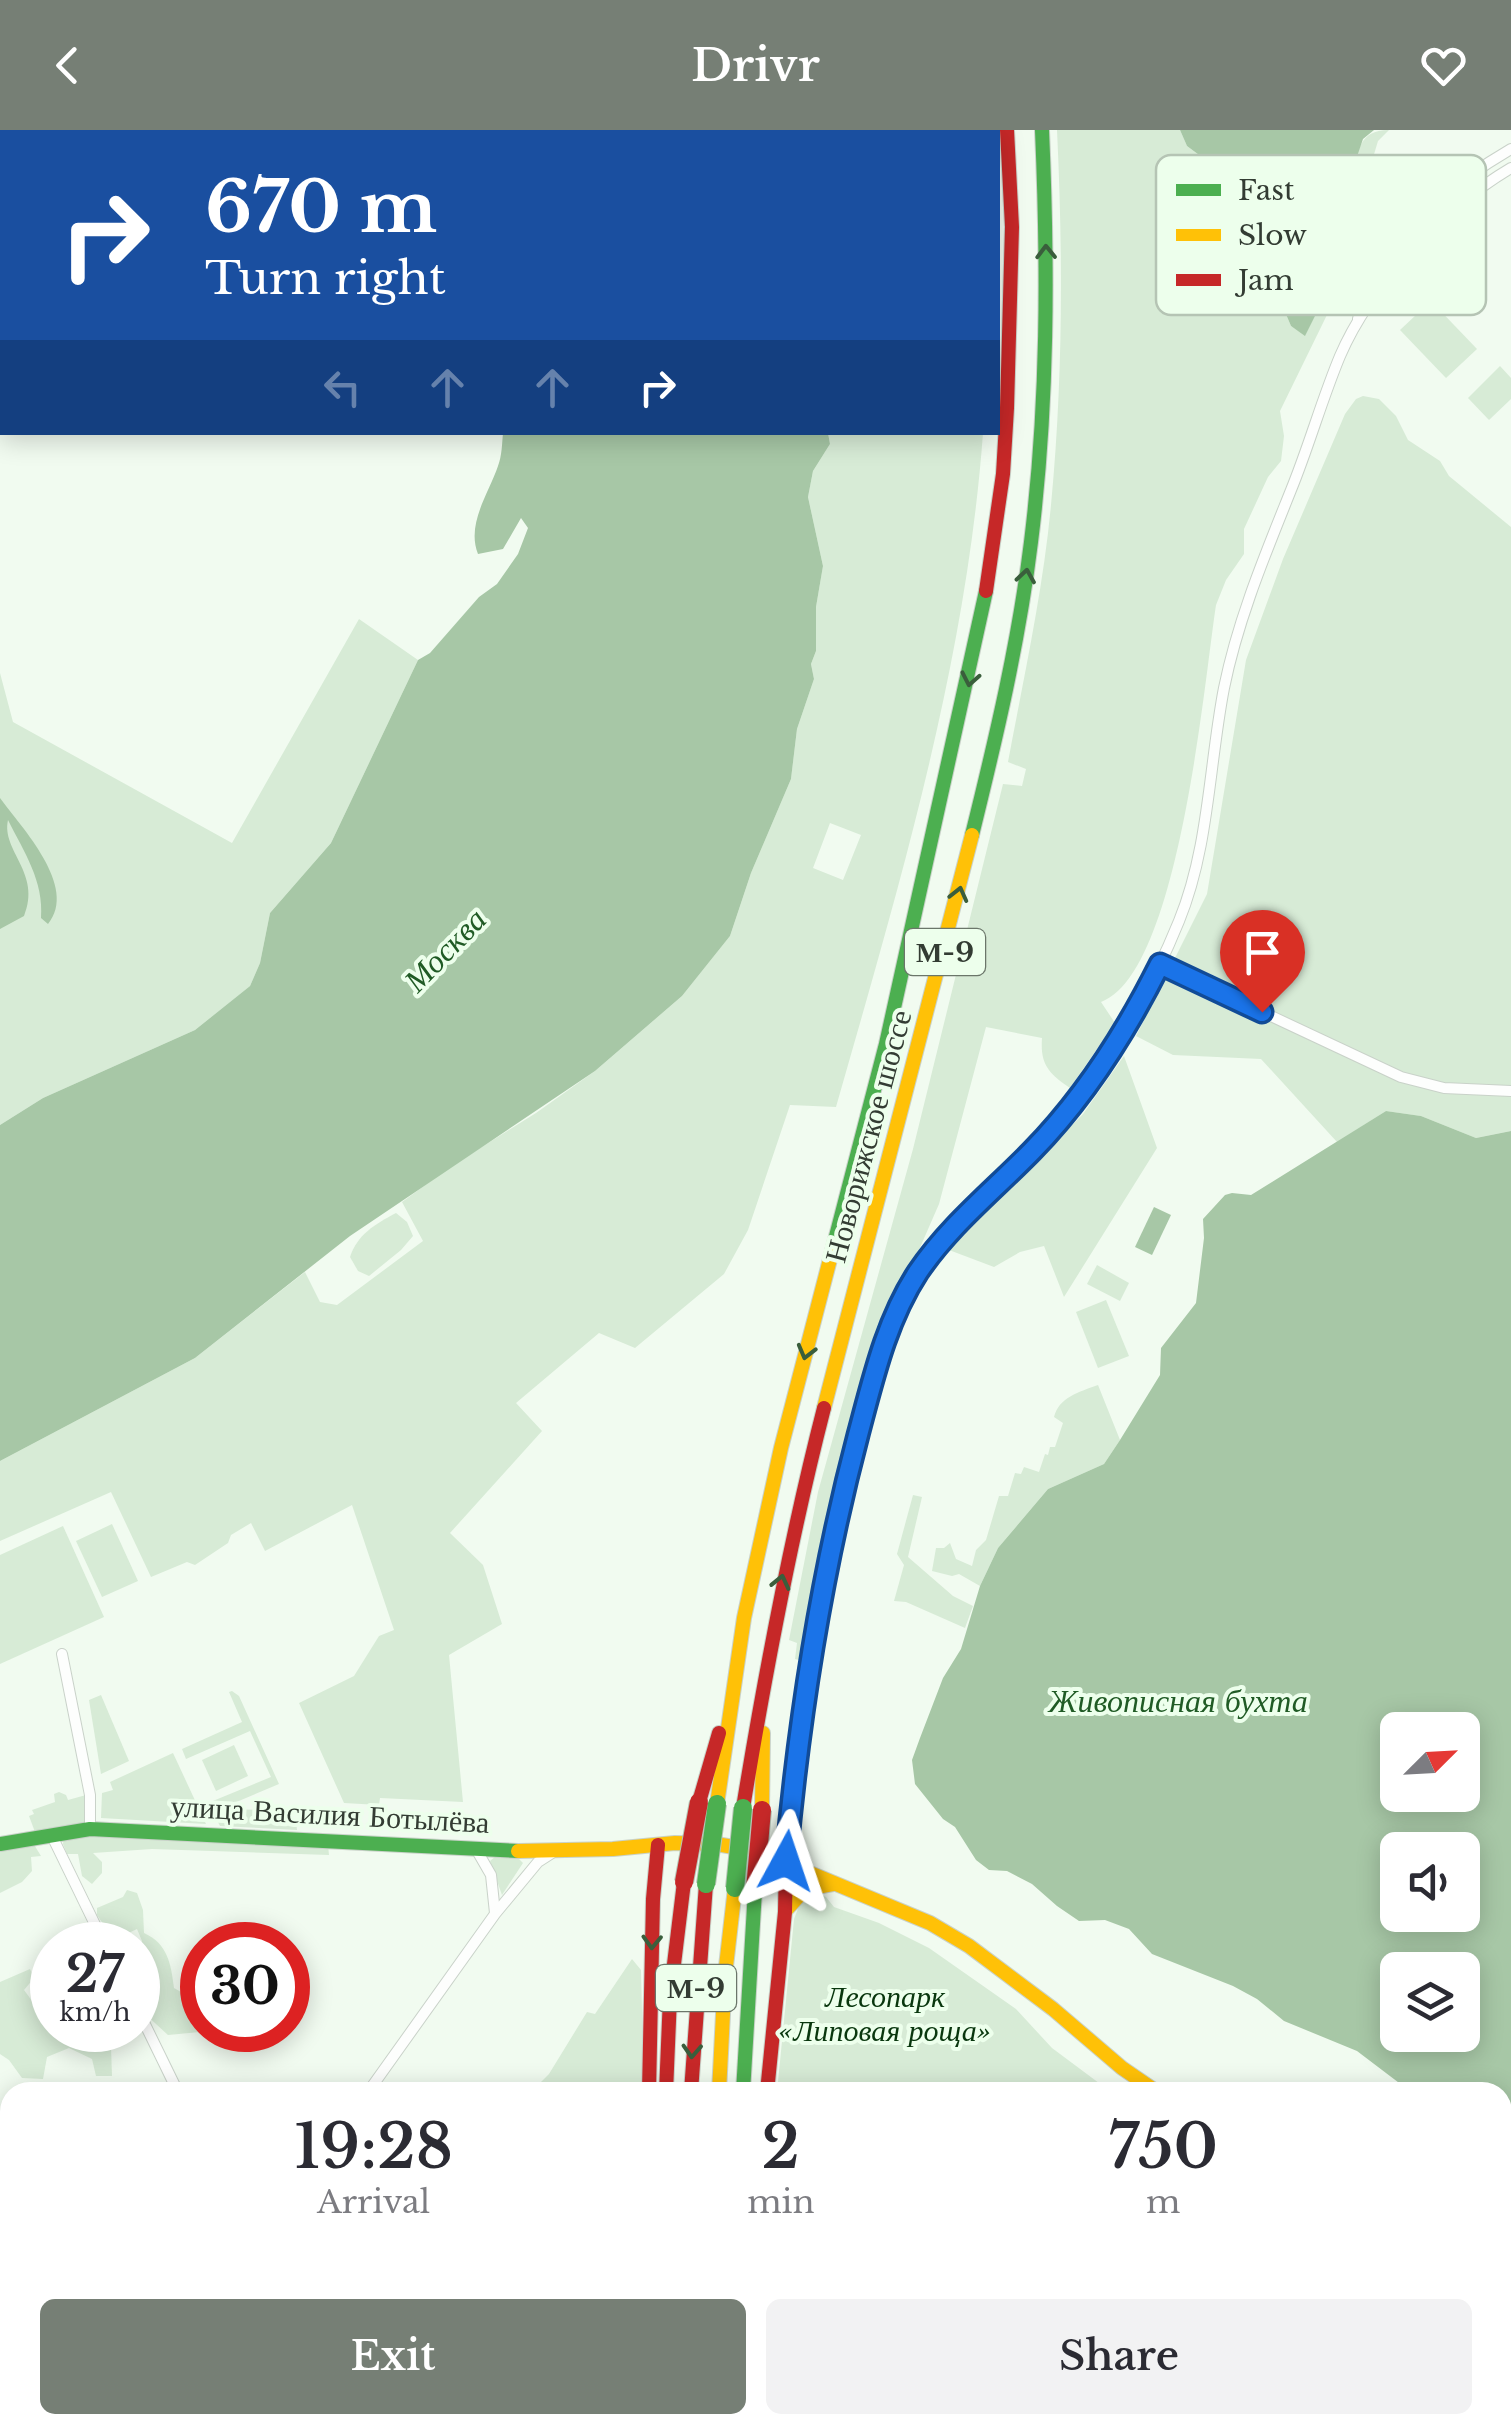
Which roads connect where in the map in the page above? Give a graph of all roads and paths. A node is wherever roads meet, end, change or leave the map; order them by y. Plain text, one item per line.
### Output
1 (1007, 130) edge
2 (1042, 130) edge
3 (1511, 149) edge
4 (1486, 165) edge
5 (1511, 168) edge
6 (1486, 184) edge
7 (1358, 315) edge
8 (1363, 315) edge
9 (1356, 324) junction
10 (1160, 964) junction
11 (1511, 1090) edge
12 (62, 1654) dead end
13 (735, 1675) junction
14 (763, 1678) junction
15 (708, 1803) junction
16 (753, 1809) junction
17 (90, 1829) junction
18 (50, 1834) junction
19 (0, 1844) edge
20 (658, 1845) junction
21 (476, 1850) junction
22 (522, 1852) junction
23 (557, 1852) junction
24 (786, 1861) junction
25 (526, 1876) junction
26 (844, 1885) junction
27 (785, 1912) junction
28 (495, 1914) junction
29 (94, 1922) edge
30 (158, 2052) edge
31 (173, 2082) edge
32 (375, 2082) edge
33 (648, 2082) edge
34 (666, 2082) edge
35 (691, 2082) edge
36 (720, 2082) edge
37 (744, 2082) edge
38 (768, 2082) edge
39 (1143, 2082) edge

1 -> 13 main road, Новорижское шоссе / М-9
14 -> 2 main road, Новорижское шоссе / М-9
3 - 4 street
5 - 6 street
7 - 9 street
8 - 9 street
9 - 10 street
10 - 11 street
10 - 24 street
12 - 17 street
13 - 15 main road
13 - 15 main road, Новорижское шоссе / М-9
14 - 16 main road
14 - 16 main road, Новорижское шоссе / М-9
15 - 34 main road, bridge
15 -> 35 main road, Новорижское шоссе / М-9, bridge
16 - 36 main road, Новорижское шоссе / М-9, bridge
16 - 37 main road, bridge
17 - 18 main road, улица Василия Ботылёва
17 - 21 main road, улица Василия Ботылёва
18 - 19 main road, улица Василия Ботылёва
18 - 29 street
20 - 23 main road, улица Василия Ботылёва
20 - 24 main road, улица Василия Ботылёва
20 -> 33 main road
21 - 22 main road, улица Василия Ботылёва
21 - 28 street
22 - 23 main road, улица Василия Ботылёва
22 - 25 street
23 - 25 street
24 - 26 main road, улица Василия Ботылёва
24 - 27 main road
25 - 28 street
26 - 27 main road
26 - 39 main road, улица Василия Ботылёва
27 - 38 main road
28 - 32 street
30 - 31 street

